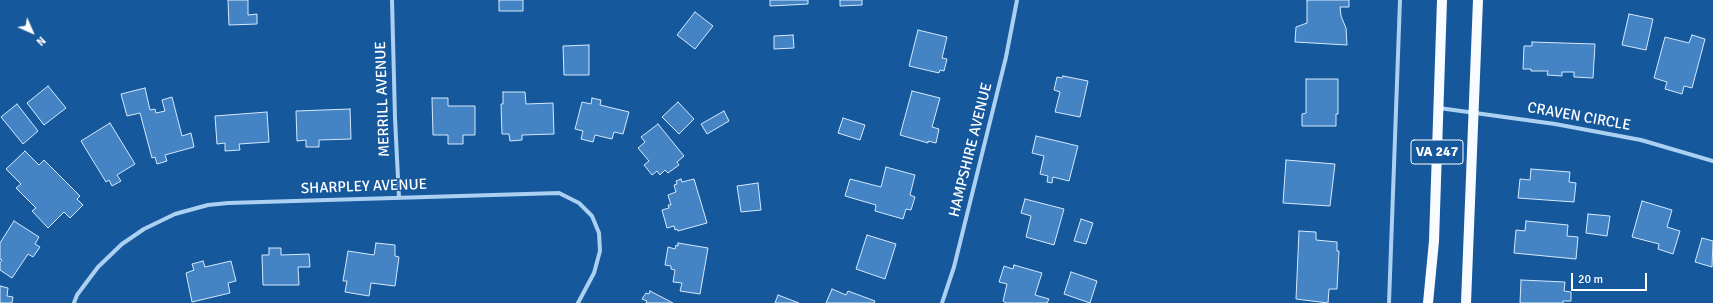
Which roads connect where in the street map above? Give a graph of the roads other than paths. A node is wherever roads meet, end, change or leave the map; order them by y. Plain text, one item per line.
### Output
1 (392, 0) edge
2 (1017, 0) edge
3 (1400, 0) edge
4 (1442, 0) edge
5 (1478, 0) edge
6 (1439, 108) junction
7 (1474, 113) junction
8 (1713, 161) edge
9 (399, 198) junction
10 (74, 303) edge
11 (578, 303) edge
12 (942, 303) edge
13 (1389, 303) edge
14 (1428, 303) edge
15 (1466, 303) edge

1 - 9 street, MERRILL AVENUE
2 - 12 street, HAMPSHIRE AVENUE
3 - 13 street
4 - 6 main road, VA 247
5 - 7 main road, VA 247
6 - 7 street, CRAVEN CIRCLE
6 - 14 main road, VA 247
7 - 8 street, CRAVEN CIRCLE
7 - 15 main road, VA 247
9 - 10 street, SHARPLEY AVENUE
9 - 11 street, SHARPLEY AVENUE

